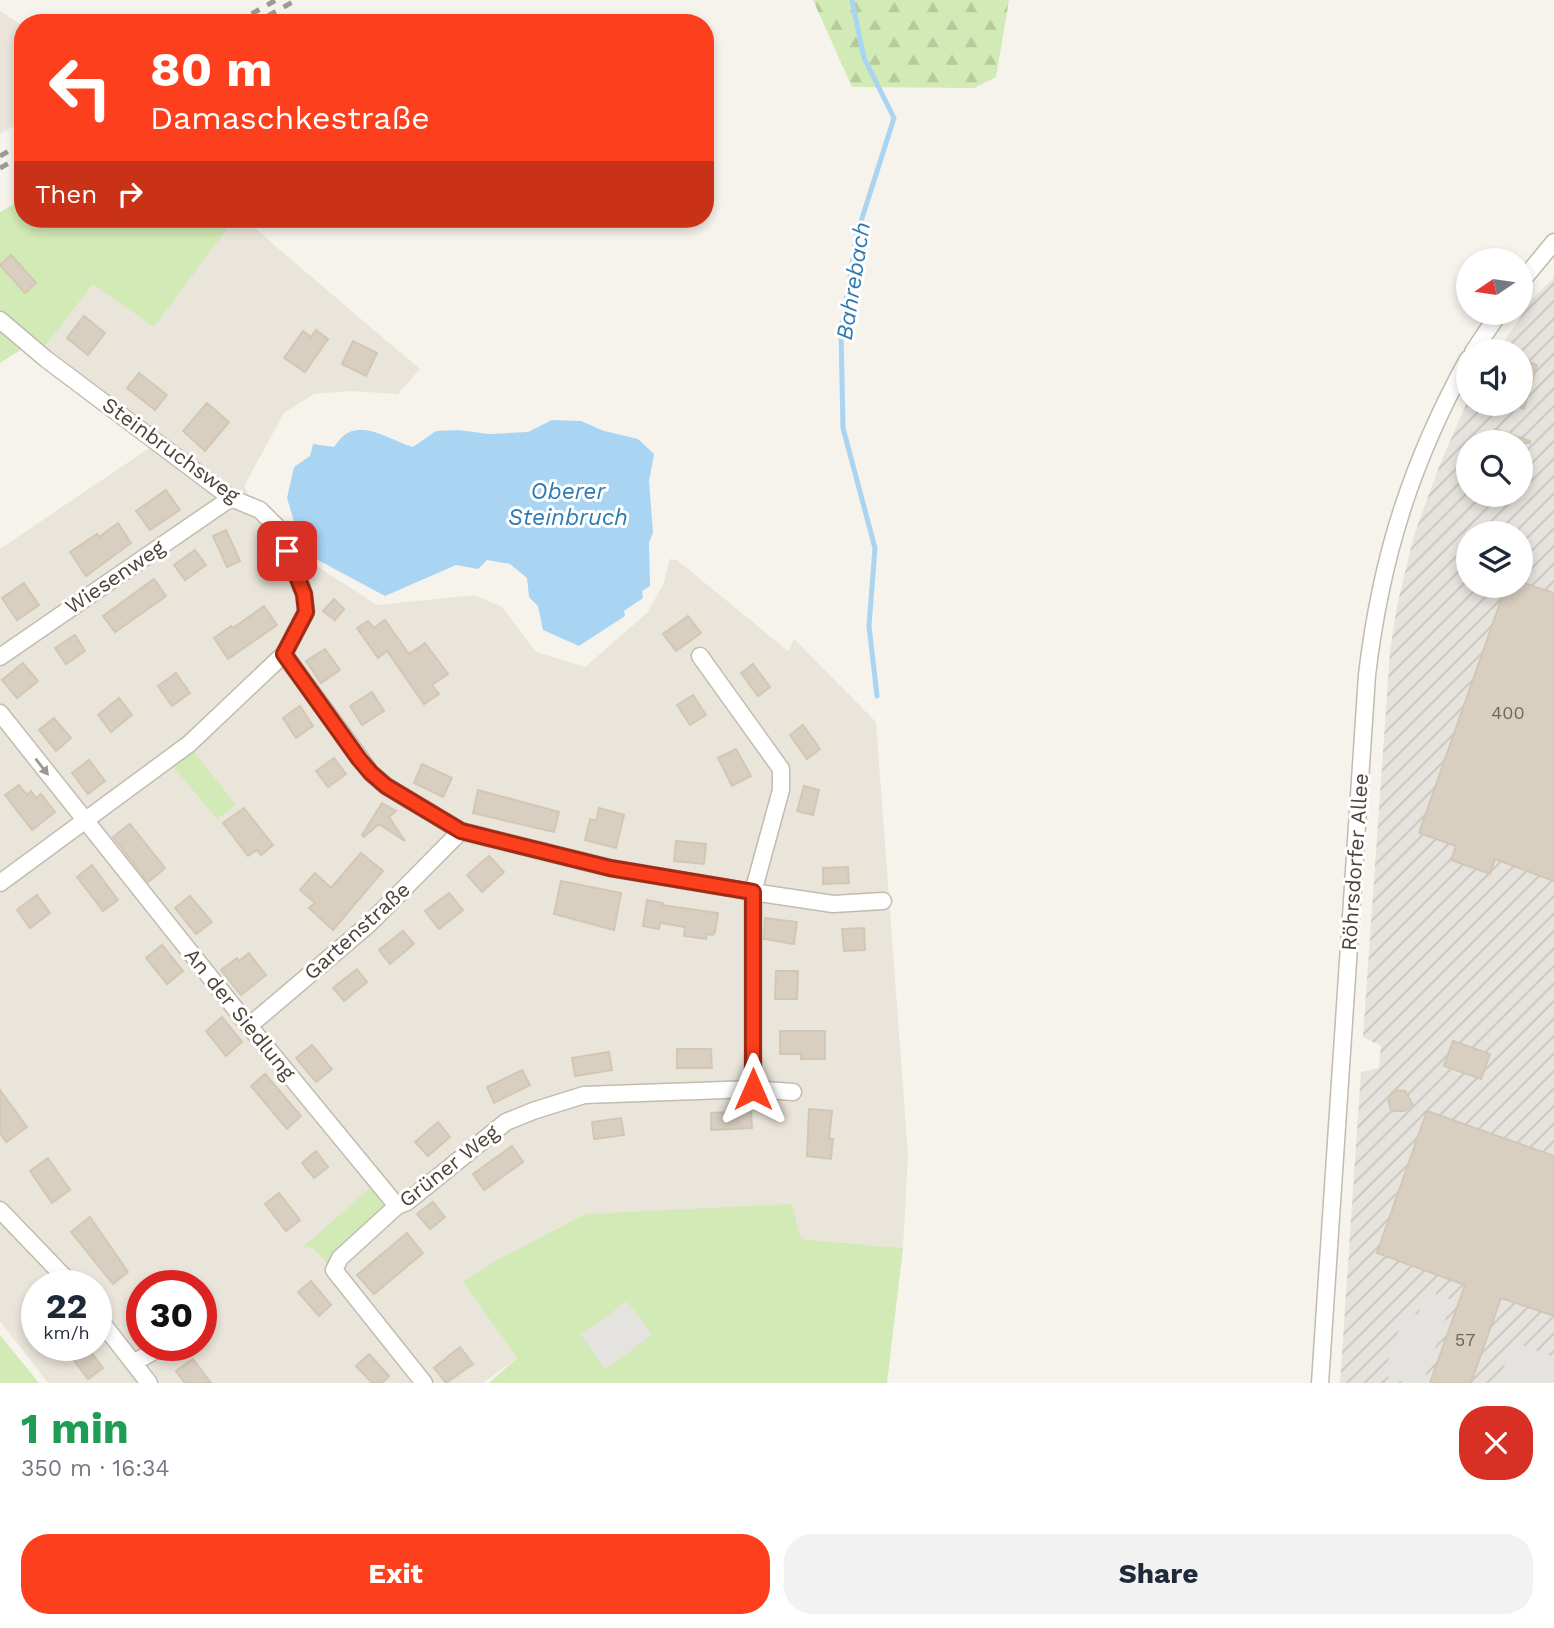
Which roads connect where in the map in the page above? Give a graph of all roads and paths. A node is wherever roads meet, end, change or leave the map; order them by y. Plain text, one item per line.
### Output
1 (1554, 242) edge
2 (1533, 267) edge
3 (0, 320) edge
4 (1456, 382) edge
5 (231, 498) junction
6 (284, 654) junction
7 (700, 656) dead end
8 (0, 657) edge
9 (0, 713) edge
10 (85, 821) junction
11 (461, 831) junction
12 (0, 883) edge
13 (753, 892) junction
14 (883, 901) dead end
15 (249, 1026) junction
16 (753, 1089) junction
17 (793, 1092) dead end
18 (397, 1206) junction
19 (0, 1210) edge
20 (58, 1270) edge
21 (112, 1334) edge
22 (135, 1362) joint
23 (149, 1383) edge
24 (424, 1383) edge
25 (1320, 1383) edge

1 - 2 street
3 - 5 street, Steinbruchsweg
4 - 25 street, Röhrsdorfer Allee
5 - 6 street, Steinbruchsweg
5 - 8 street, Wiesenweg
6 - 10 street, Steinbruchsweg
6 - 11 street
7 - 13 street
9 -> 10 street, An der Siedlung
10 - 12 street, Steinbruchsweg
10 - 15 street, An der Siedlung
11 - 13 street
11 - 15 street, Gartenstraße
13 - 14 street
13 - 16 street
15 - 18 street, An der Siedlung
16 - 17 street, Grüner Weg
16 - 18 street, Grüner Weg
18 - 24 street, Grüner Weg
19 - 20 street
21 - 22 street
22 - 23 street

